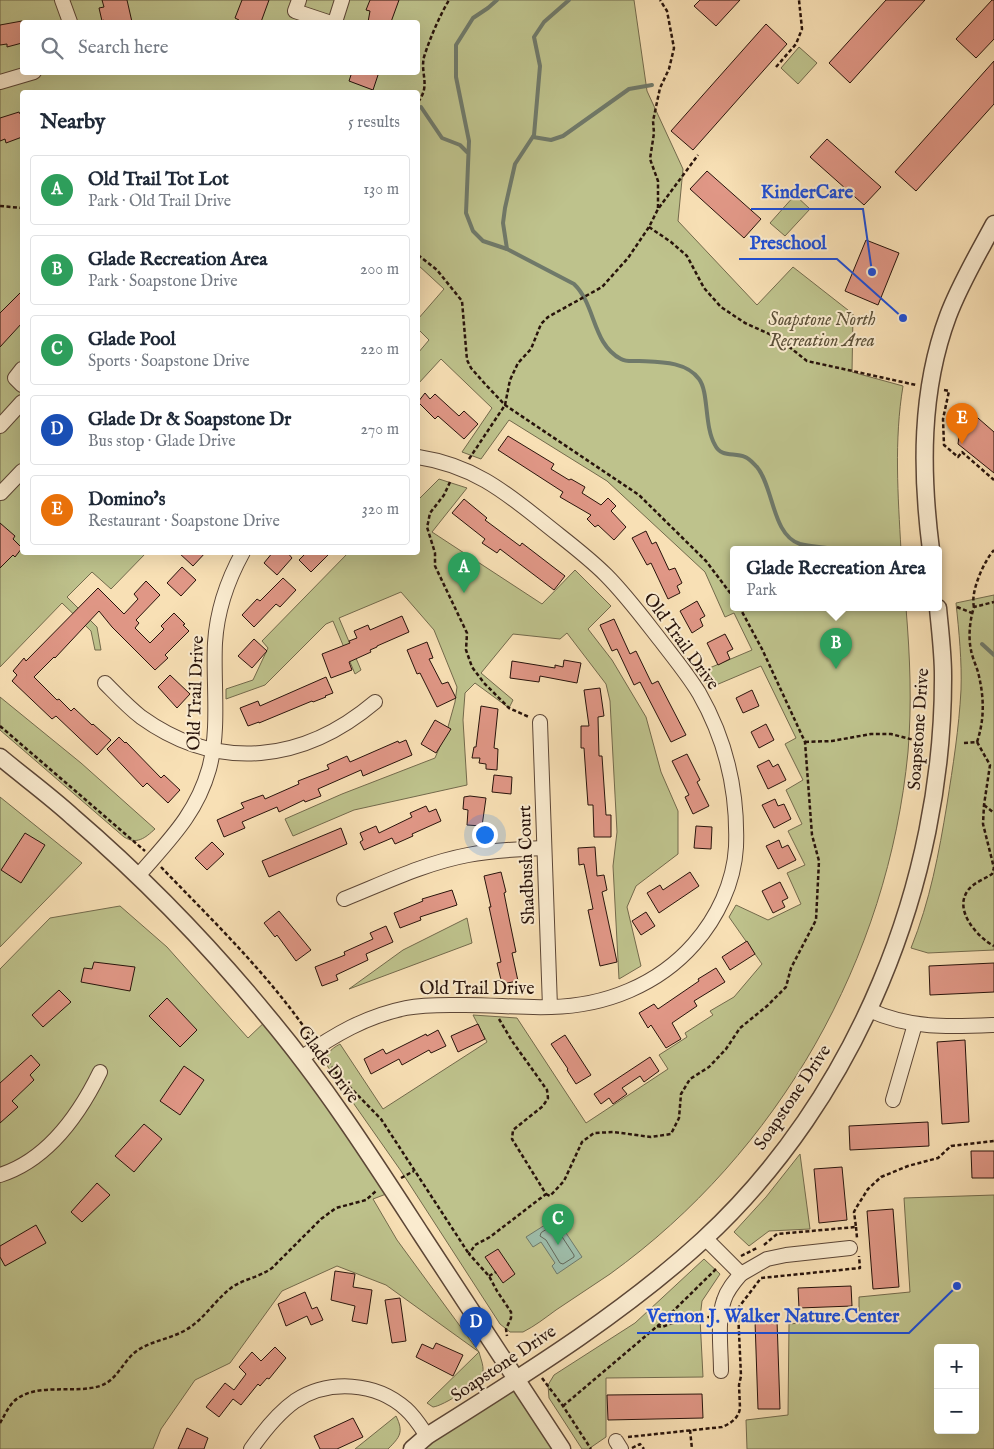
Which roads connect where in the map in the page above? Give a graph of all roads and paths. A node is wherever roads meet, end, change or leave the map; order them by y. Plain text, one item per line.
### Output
1 (62, 0) edge
2 (299, 0) edge
3 (342, 0) edge
4 (450, 0) edge
5 (660, 0) edge
6 (799, 0) edge
7 (69, 20) edge
8 (322, 20) edge
9 (336, 20) edge
10 (776, 67) dead end
11 (24, 75) edge
12 (0, 82) edge
13 (420, 99) edge
14 (698, 155) dead end
15 (0, 206) edge
16 (20, 208) edge
17 (658, 209) junction
18 (994, 224) edge
19 (649, 227) junction
20 (420, 257) edge
21 (20, 372) edge
22 (20, 383) edge
23 (930, 387) junction
24 (20, 404) edge
25 (505, 405) junction
26 (0, 426) edge
27 (420, 458) edge
28 (462, 469) junction
29 (20, 473) edge
30 (994, 480) edge
31 (450, 482) dead end
32 (0, 492) edge
33 (931, 546) edge
34 (994, 550) edge
35 (241, 555) edge
36 (730, 593) edge
37 (994, 602) edge
38 (956, 607) dead end
39 (974, 607) junction
40 (742, 611) edge
41 (938, 611) edge
42 (972, 613) junction
43 (105, 683) dead end
44 (375, 702) dead end
45 (540, 722) joint
46 (0, 726) edge
47 (918, 741) dead end
48 (805, 742) junction
49 (977, 742) junction
50 (964, 744) dead end
51 (213, 751) junction
52 (0, 757) edge
53 (984, 805) junction
54 (994, 813) edge
55 (544, 848) junction
56 (153, 858) junction
57 (138, 876) junction
58 (344, 899) dead end
59 (994, 946) edge
60 (497, 1005) junction
61 (550, 1007) junction
62 (869, 1010) junction
63 (915, 1024) junction
64 (994, 1025) edge
65 (300, 1058) junction
66 (100, 1072) dead end
67 (893, 1100) dead end
68 (994, 1141) edge
69 (414, 1171) dead end
70 (0, 1175) edge
71 (389, 1184) junction
72 (546, 1194) junction
73 (856, 1228) junction
74 (705, 1238) junction
75 (855, 1248) junction
76 (726, 1260) junction
77 (496, 1272) dead end
78 (741, 1274) junction
79 (489, 1276) junction
80 (721, 1317) junction
81 (658, 1326) junction
82 (508, 1340) dead end
83 (533, 1368) junction
84 (722, 1371) dead end
85 (516, 1379) junction
86 (563, 1406) junction
87 (0, 1423) edge
88 (690, 1430) junction
89 (427, 1436) junction
90 (634, 1436) junction
91 (640, 1444) junction
92 (618, 1445) edge
93 (251, 1449) edge
94 (412, 1449) edge
95 (562, 1449) edge
96 (591, 1449) edge
97 (631, 1449) edge
98 (644, 1449) edge
99 (692, 1449) edge

1 - 7 street
2 - 8 street
3 - 9 street
4 - 13 path
5 - 17 path
6 - 10 path
11 - 12 street
14 - 17 path
15 - 16 path
17 - 19 path
18 - 23 street
19 - 23 path
19 - 25 path
20 - 25 path
21 - 22 street
23 - 30 path
23 - 33 street
24 - 26 street
25 - 28 path
25 - 36 path
27 - 28 street, Old Trail Drive
28 - 61 street, Old Trail Drive
29 - 32 street
31 - 45 path
34 - 39 path
35 - 51 street, Old Trail Drive
37 - 39 path
38 - 42 path
39 - 42 path
40 - 48 path
41 - 62 street, Soapstone Drive
42 - 49 path
43 - 51 street
44 - 51 street
45 - 55 street, Shadbush Court
46 - 56 path
47 - 48 path
48 - 72 path
49 - 50 path
49 - 53 path
51 - 56 street, Old Trail Drive
52 - 57 street, Glade Drive
53 - 54 path
53 - 59 path
55 - 58 street
55 - 61 street, Shadbush Court
56 - 57 street, Old Trail Drive
57 - 65 street, Glade Drive
60 - 61 street, Old Trail Drive
60 - 65 street, Old Trail Drive
60 - 72 path
62 - 63 street
62 - 74 street, Soapstone Drive
63 - 64 street
63 - 67 street
65 - 71 street, Glade Drive
66 - 70 street
68 - 73 path
69 - 71 path
71 - 85 street, Glade Drive
71 - 87 path
72 - 79 path
73 - 75 path
73 - 76 path
74 - 76 street
74 - 83 street, Soapstone Drive
75 - 78 street
75 - 88 path
76 - 78 street
76 - 81 path
77 - 79 path
78 - 80 street
79 - 82 path
80 - 81 path
80 - 84 street
81 - 86 path
83 - 85 street, Soapstone Drive
83 - 86 path
85 - 89 street, Soapstone Drive
85 - 95 street, Glade Drive
86 - 96 path
88 - 90 path
88 - 99 path
89 - 93 street
89 - 94 street, Soapstone Drive
90 - 91 path
90 - 92 path
91 - 97 path
91 - 98 path

